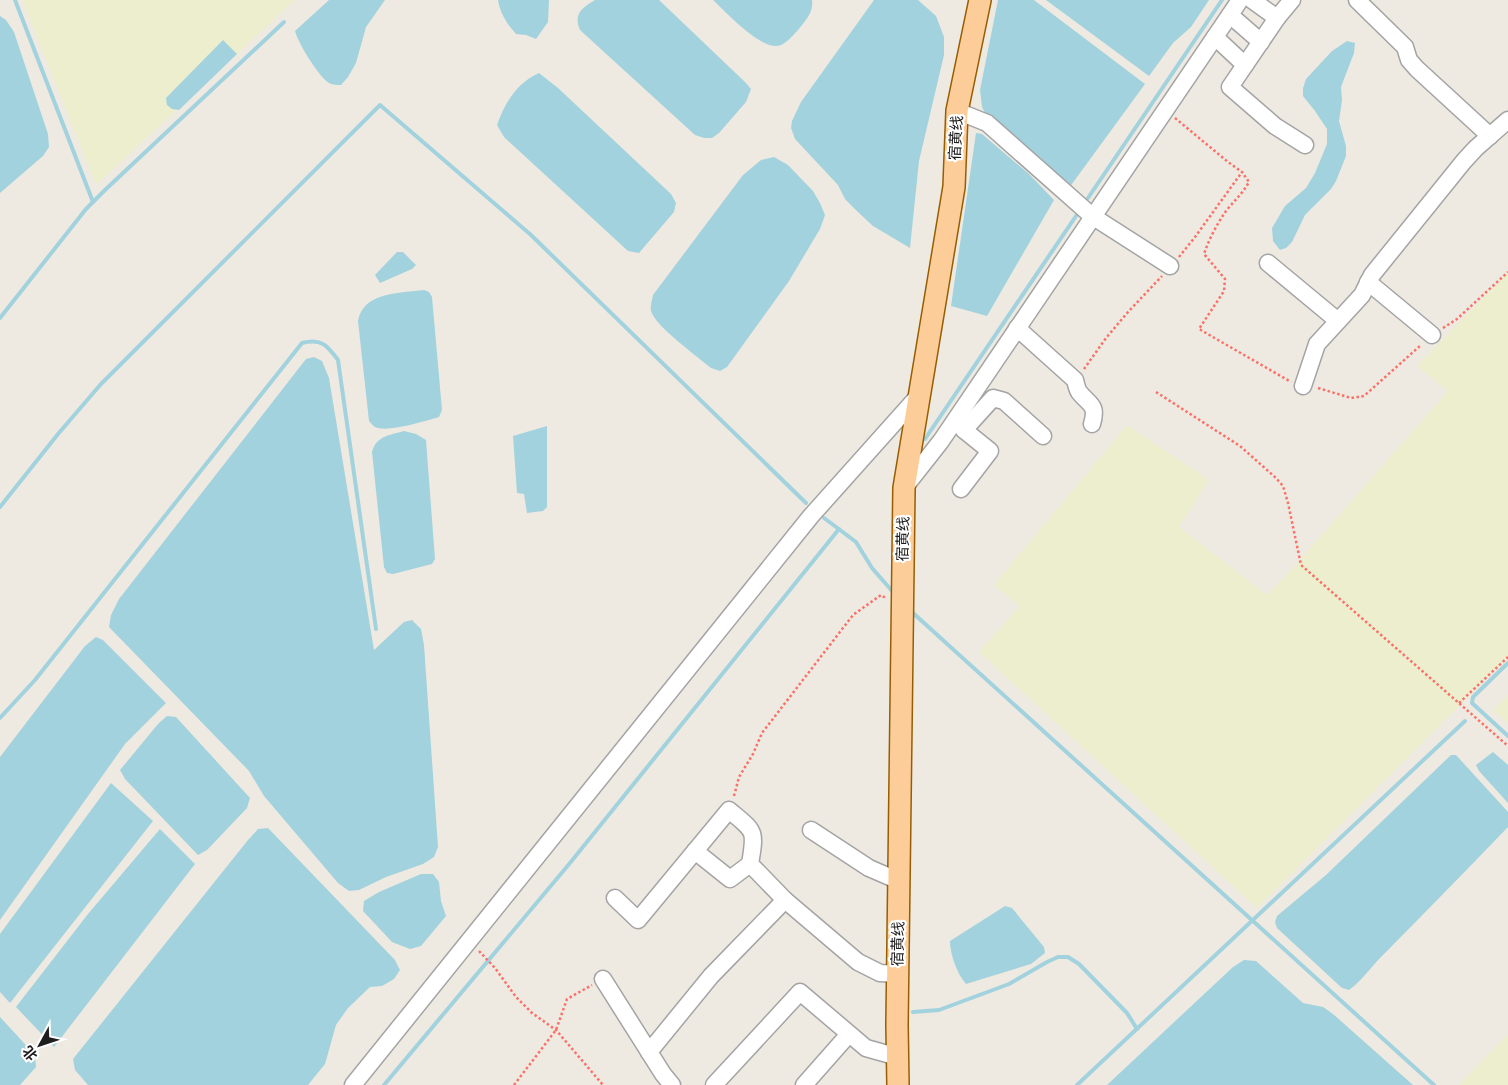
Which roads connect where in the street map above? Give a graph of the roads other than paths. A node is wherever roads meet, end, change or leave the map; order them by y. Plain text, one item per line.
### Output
1 (980, 0) edge
2 (1240, 0) edge
3 (1252, 0) edge
4 (1292, 0) edge
5 (1357, 0) edge
6 (1230, 15) junction
7 (1277, 18) junction
8 (1215, 37) junction
9 (1261, 42) junction
10 (1245, 65) junction
11 (957, 111) junction
12 (1508, 120) edge
13 (1490, 136) junction
14 (1304, 145) dead end
15 (1092, 216) junction
16 (1268, 263) dead end
17 (1170, 266) dead end
18 (1368, 282) junction
19 (1338, 321) junction
20 (1017, 328) junction
21 (1432, 335) dead end
22 (1303, 386) dead end
23 (920, 394) junction
24 (960, 424) junction
25 (1092, 424) dead end
26 (1043, 436) dead end
27 (904, 488) junction
28 (961, 489) dead end
29 (812, 830) dead end
30 (695, 851) junction
31 (750, 864) junction
32 (899, 881) junction
33 (615, 898) dead end
34 (785, 900) junction
35 (898, 974) junction
36 (603, 979) road end
37 (849, 1034) junction
38 (649, 1052) junction
39 (898, 1057) junction
40 (353, 1085) edge
41 (672, 1085) edge
42 (714, 1085) edge
43 (804, 1085) edge
44 (898, 1085) edge

1 - 11 main road, 宿黄线
2 - 6 street
3 - 7 street
4 - 7 street
5 - 13 street
6 - 8 street
6 - 9 street
7 - 9 street
8 - 10 street
8 - 15 street
9 - 10 street
10 - 14 street
11 - 15 street
11 - 23 main road, 宿黄线
12 - 13 street
13 - 18 street
15 - 17 street
15 - 20 street
16 - 19 street
18 - 19 street
18 - 21 street
19 - 22 street
20 - 24 street
20 - 25 street
23 - 27 main road, 宿黄线
23 - 40 street
24 - 26 street
24 - 27 street
24 - 28 street
27 - 32 main road, 宿黄线
29 - 32 street
30 - 31 street
30 - 31 street
30 - 33 street
31 - 34 street
32 - 35 main road, 宿黄线
34 - 35 street
34 - 38 street
35 - 39 main road, 宿黄线
36 - 38 street
37 - 39 street
37 - 42 street
37 - 43 street
38 - 41 street
39 - 44 main road, 宿黄线

